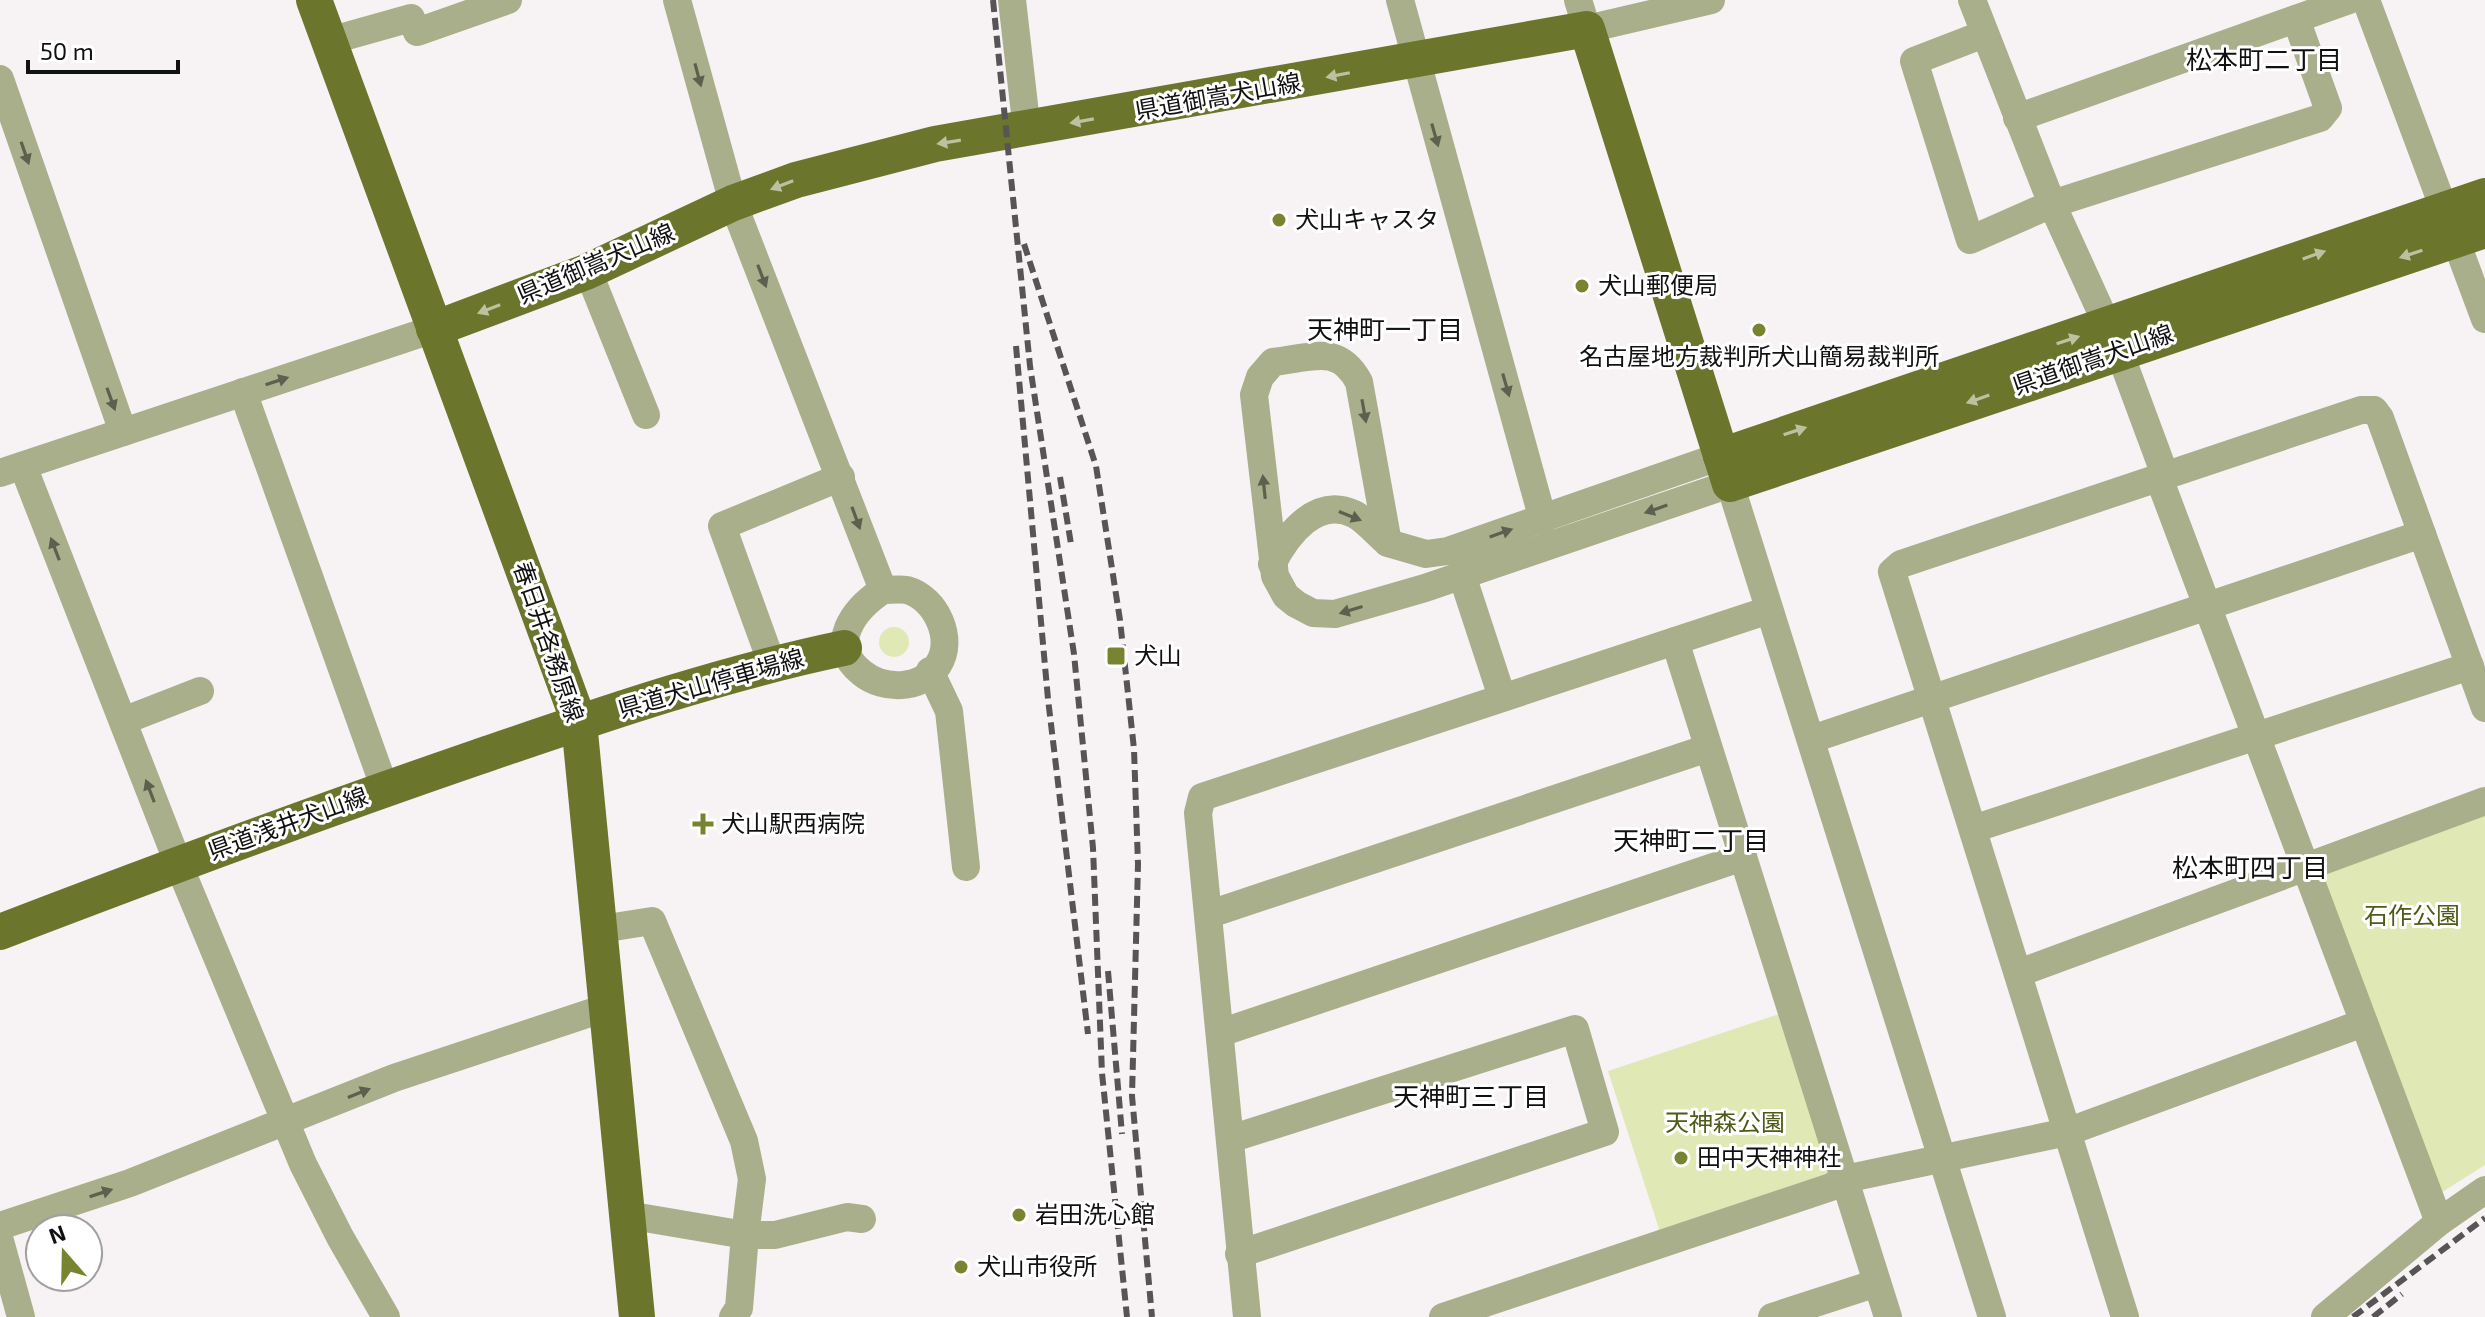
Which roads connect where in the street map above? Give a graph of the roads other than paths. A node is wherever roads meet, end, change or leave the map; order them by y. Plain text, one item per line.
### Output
1 (314, 0) edge
2 (508, 0) edge
3 (677, 0) edge
4 (1012, 0) edge
5 (1400, 0) edge
6 (1972, 0) edge
7 (2349, 0) edge
8 (2366, 0) edge
9 (1707, 1) edge
10 (1582, 14) edge
11 (2296, 19) junction
12 (1984, 34) junction
13 (329, 41) junction
14 (1414, 60) junction
15 (0, 79) edge
16 (2017, 118) junction
17 (1027, 131) junction
18 (2485, 196) edge
19 (733, 203) junction
20 (2052, 204) junction
21 (2462, 226) edge
22 (588, 271) junction
23 (2485, 319) edge
24 (434, 329) junction
25 (2113, 339) junction
26 (243, 392) junction
27 (646, 415) dead end
28 (123, 432) junction
29 (11, 470) edge
30 (1725, 470) junction
31 (841, 477) junction
32 (2162, 477) junction
33 (1543, 520) junction
34 (2422, 534) junction
35 (1388, 543) junction
36 (1272, 564) junction
37 (1462, 575) junction
38 (883, 590) junction
39 (2206, 606) junction
40 (1769, 610) junction
41 (1675, 641) junction
42 (844, 648) junction
43 (772, 664) junction
44 (2470, 666) junction
45 (930, 671) junction
46 (200, 691) dead end
47 (1502, 697) junction
48 (1932, 698) junction
49 (2485, 708) edge
50 (123, 721) junction
51 (579, 722) junction
52 (2255, 736) junction
53 (1812, 739) junction
54 (1708, 748) junction
55 (385, 789) junction
56 (2485, 801) edge
57 (1973, 829) junction
58 (1743, 857) junction
59 (178, 863) junction
60 (966, 867) dead end
61 (2303, 867) junction
62 (1210, 914) junction
63 (601, 929) junction
64 (0, 932) edge
65 (2019, 973) junction
66 (605, 1008) junction
67 (2363, 1023) junction
68 (1220, 1033) junction
69 (287, 1124) junction
70 (2067, 1132) junction
71 (1230, 1139) junction
72 (1943, 1159) junction
73 (1845, 1179) junction
74 (2485, 1190) edge
75 (627, 1215) junction
76 (862, 1219) dead end
77 (2439, 1222) junction
78 (0, 1226) edge
79 (745, 1235) junction
80 (0, 1241) edge
81 (1239, 1254) junction
82 (1877, 1283) junction
83 (21, 1317) edge
84 (386, 1317) edge
85 (637, 1317) edge
86 (733, 1317) edge
87 (1247, 1317) edge
88 (1443, 1317) edge
89 (1772, 1317) edge
90 (1888, 1317) edge
91 (1992, 1317) edge
92 (2125, 1317) edge
93 (2325, 1317) edge

1 - 13 main road, 春日井各務原線
2 - 13 street
3 -> 19 street
4 - 17 street
5 - 14 street
6 - 12 street
7 - 11 street
8 - 21 street
9 - 10 street
10 - 14 main road, 県道御嵩犬山線
10 - 30 main road
11 - 16 street
11 - 20 street
12 - 16 street
12 - 20 street
13 - 24 main road, 春日井各務原線
14 -> 17 main road, 県道御嵩犬山線
14 -> 33 street
15 -> 28 street
16 - 20 street
17 -> 19 main road, 県道御嵩犬山線
18 - 21 main road, 県道御嵩犬山線
19 - 22 main road, 県道御嵩犬山線
19 -> 31 street
20 - 25 street
21 - 23 street
21 - 25 main road, 県道御嵩犬山線
22 -> 24 main road, 県道御嵩犬山線
22 - 27 street
26 -> 24 street
24 - 51 main road, 春日井各務原線
25 - 30 main road, 県道御嵩犬山線
25 - 32 street
26 - 28 street
26 - 55 street
28 - 29 street
50 -> 29 street
30 - 33 street
30 -> 37 street
30 - 40 street
31 -> 38 street
31 - 43 street
32 - 34 street
32 - 39 street
32 - 48 street
35 -> 33 street
34 - 39 street
34 - 44 street
36 -> 35 street
36 -> 35 street
37 -> 36 street
37 - 47 street
38 - 42 street
38 - 45 street
39 - 48 street
39 - 52 street
40 - 41 street
40 - 53 street
41 - 47 street
41 - 54 street
42 - 43 main road, 県道犬山停車場線
42 - 45 street
43 - 51 main road, 県道犬山停車場線
44 - 49 street
44 - 52 street
45 - 60 street
46 - 50 street
47 - 62 street
48 - 53 street
48 - 57 street
59 -> 50 street
51 - 55 main road, 県道浅井犬山線
51 - 63 main road, 春日井各務原線
52 - 57 street
52 - 61 street
53 - 72 street
54 - 58 street
54 - 62 street
55 - 59 main road, 県道浅井犬山線
56 - 61 street
57 - 65 street
58 - 68 street
58 - 73 street
59 - 64 main road, 県道浅井犬山線
59 - 69 street
61 - 65 street
61 - 67 street
62 - 68 street
63 - 66 main road, 春日井各務原線
63 - 79 street
65 - 70 street
69 -> 66 street
66 - 75 main road, 春日井各務原線
67 - 70 street
67 - 77 street
68 - 71 street
78 -> 69 street
69 - 84 street
70 - 72 street
70 - 92 street
71 - 81 street
71 - 81 street
72 - 73 street
72 - 91 street
73 - 82 street
73 - 88 street
74 - 77 street
75 - 79 street
75 - 85 main road, 春日井各務原線
76 - 79 street
77 - 93 street
79 - 86 street
80 - 83 street
81 - 87 street
82 - 89 street
82 - 90 street

